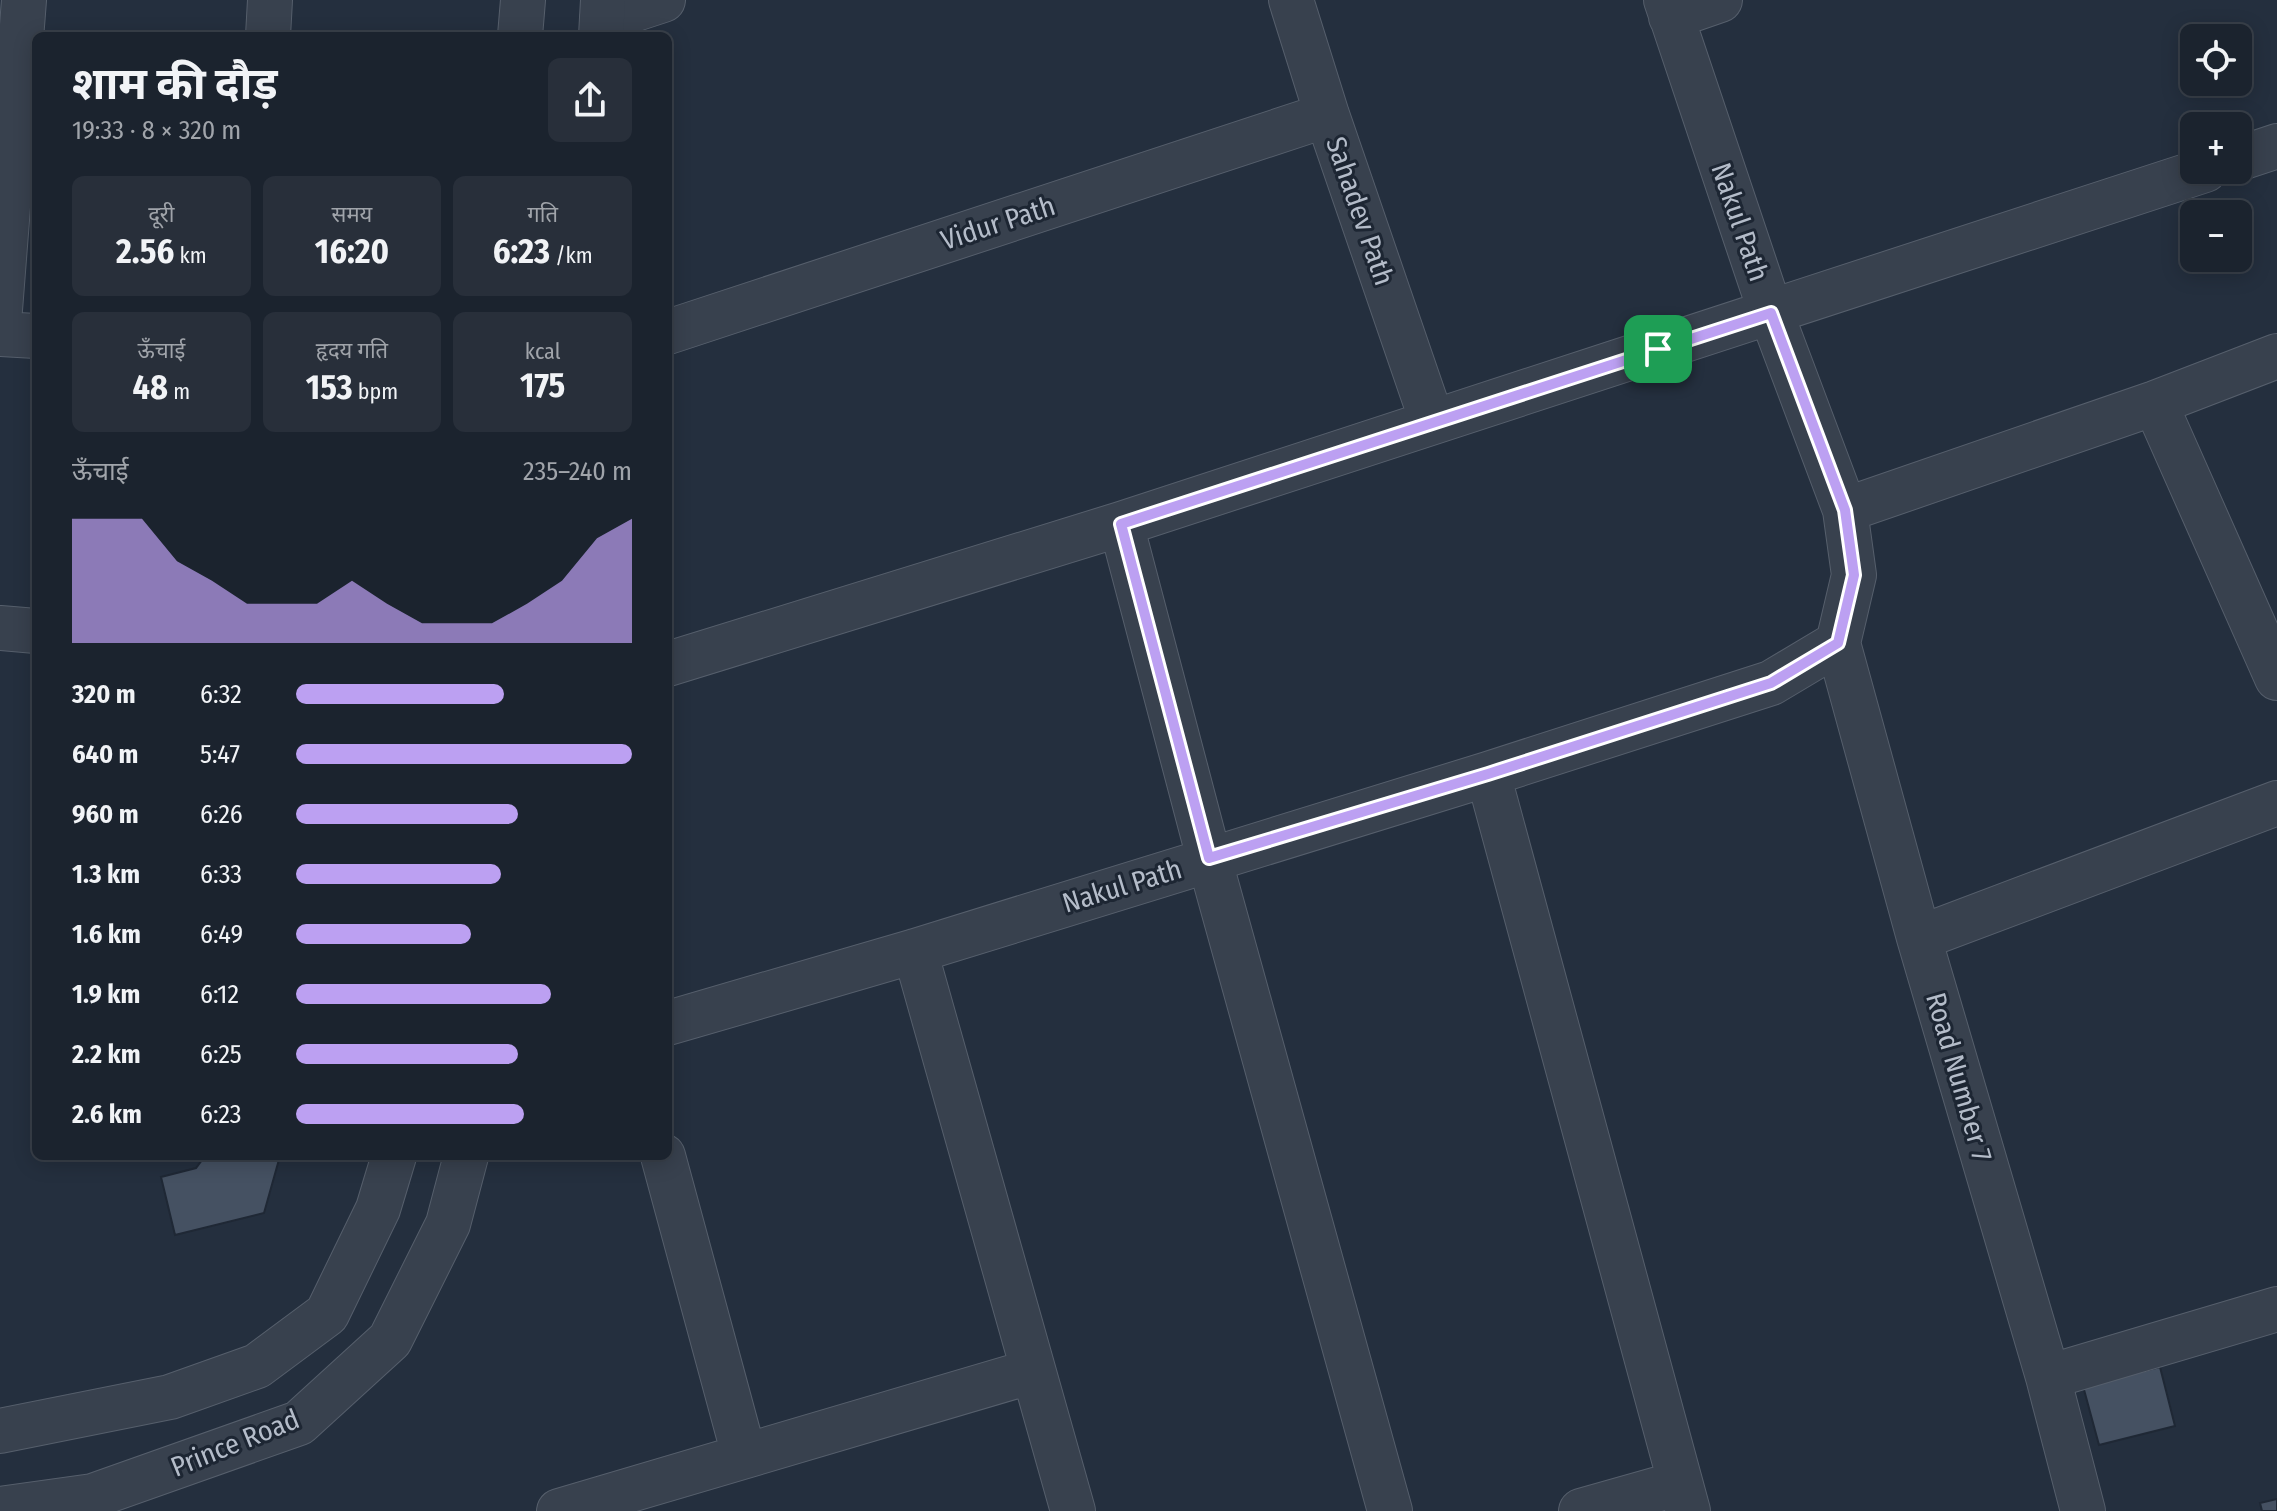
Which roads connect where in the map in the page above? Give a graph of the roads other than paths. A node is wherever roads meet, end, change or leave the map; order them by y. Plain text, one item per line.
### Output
1 (24, 0) edge
2 (270, 0) edge
3 (523, 0) edge
4 (663, 0) edge
5 (1291, 0) edge
6 (1720, 0) edge
7 (1669, 8) edge
8 (602, 19) edge
9 (268, 32) edge
10 (520, 32) edge
11 (1327, 115) junction
12 (2277, 146) edge
13 (2252, 154) edge
14 (2180, 178) edge
15 (0, 310) edge
16 (1771, 313) junction
17 (672, 331) edge
18 (0, 334) edge
19 (32, 336) edge
20 (2277, 356) edge
21 (2155, 403) junction
22 (1432, 421) junction
23 (1845, 510) junction
24 (1121, 524) junction
25 (0, 628) edge
26 (32, 631) edge
27 (1838, 643) junction
28 (672, 663) edge
29 (2277, 678) edge
30 (1488, 774) junction
31 (2277, 803) edge
32 (1209, 858) junction
33 (1919, 938) junction
34 (915, 951) junction
35 (672, 1022) edge
36 (393, 1160) edge
37 (465, 1160) edge
38 (664, 1160) edge
39 (2277, 1309) edge
40 (1033, 1371) junction
41 (2048, 1377) junction
42 (0, 1431) edge
43 (744, 1455) junction
44 (1684, 1497) edge
45 (96, 1503) edge
46 (0, 1509) edge
47 (559, 1511) edge
48 (1073, 1511) edge
49 (1390, 1511) edge
50 (1581, 1511) edge
51 (2083, 1511) edge

1 - 15 street
2 - 9 street
3 - 10 street
4 - 8 street
5 - 11 street, Sahadev Path
6 - 7 street
7 - 16 street, Nakul Path
11 - 17 street, Vidur Path
11 - 22 street, Sahadev Path
12 - 13 street
14 - 16 street
16 - 22 street
16 - 23 street, Nakul Path
18 - 19 street
20 - 21 street
21 - 23 street
21 - 29 street
22 - 24 street
23 - 27 street, Nakul Path
24 - 28 street
24 - 32 street
25 - 26 street
27 - 30 street, Nakul Path
27 - 33 street, Road Number 7
30 - 32 street, Nakul Path
30 - 44 street
31 - 33 street
32 - 34 street, Nakul Path
32 - 49 street
33 - 41 street, Road Number 7
34 - 35 street, Nakul Path
34 - 40 street
36 - 42 street
37 - 45 street, Prince Road
38 - 43 street
39 - 41 street
40 - 43 street
40 - 48 street
41 - 51 street, Road Number 7
43 - 47 street
44 - 50 street
45 - 46 street, Prince Road

